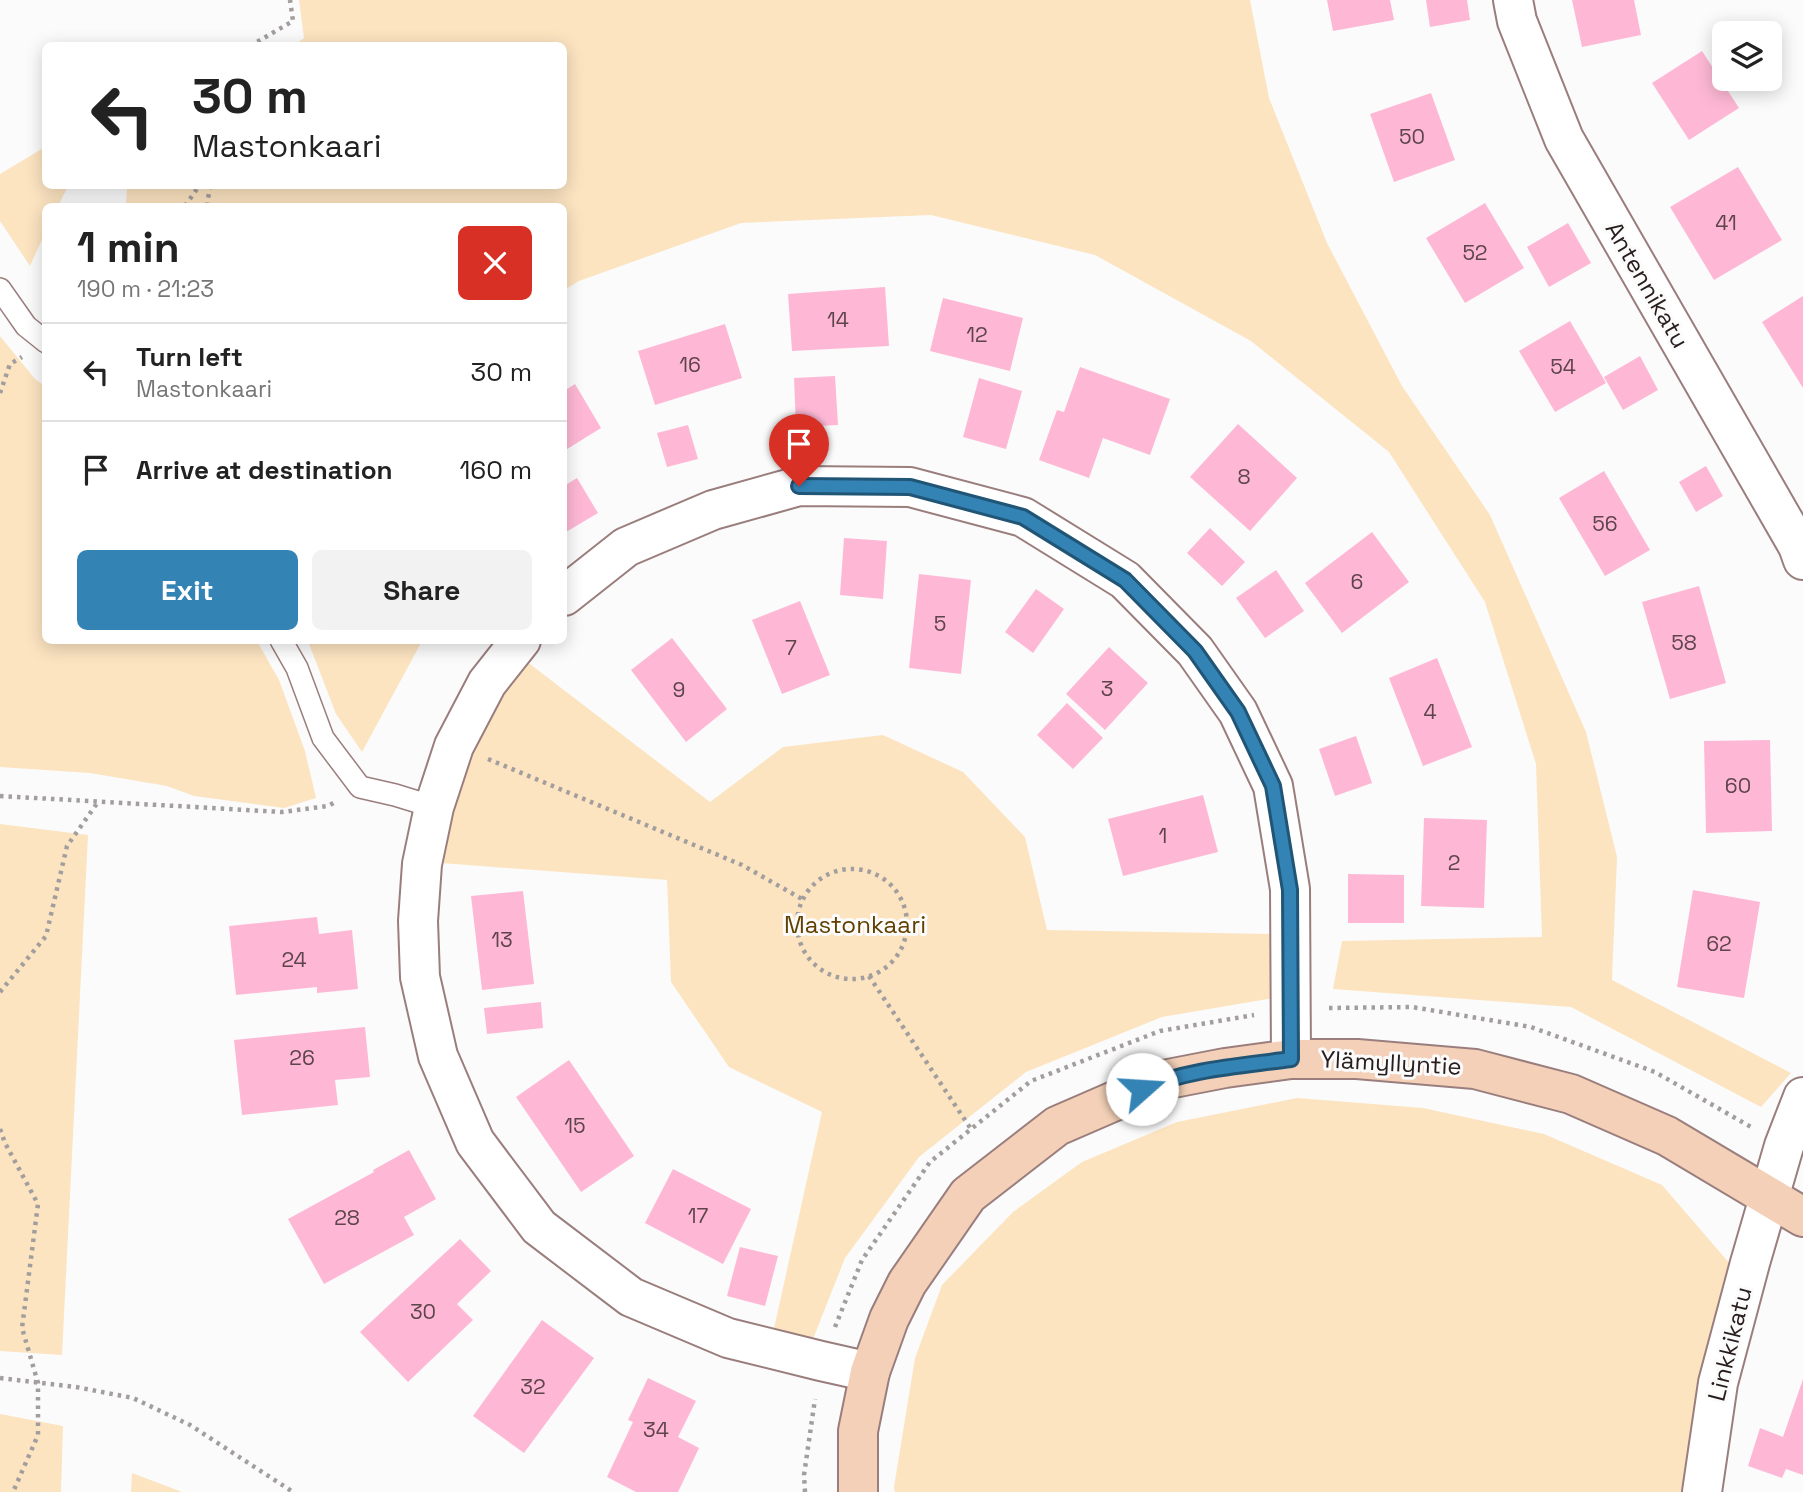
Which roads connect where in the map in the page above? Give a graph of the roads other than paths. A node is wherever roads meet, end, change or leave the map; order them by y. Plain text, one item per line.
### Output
1 (1513, 0) edge
2 (0, 289) edge
3 (42, 339) edge
4 (1803, 560) edge
5 (567, 594) edge
6 (283, 644) edge
7 (517, 644) edge
8 (434, 807) junction
9 (1291, 1059) junction
10 (1803, 1097) edge
11 (1769, 1198) junction
12 (1803, 1217) edge
13 (870, 1372) junction
14 (858, 1492) edge
15 (1702, 1492) edge

1 - 4 street, Antennikatu
2 - 3 lane
5 - 9 street
6 - 8 lane
7 - 8 street
8 - 13 street
9 - 11 street, Ylämyllyntie
9 - 13 street, Ylämyllyntie
10 - 11 street
11 - 12 street, Ylämyllyntie
11 - 15 street, Linkkikatu
13 - 14 street, Ylämyllyntie

